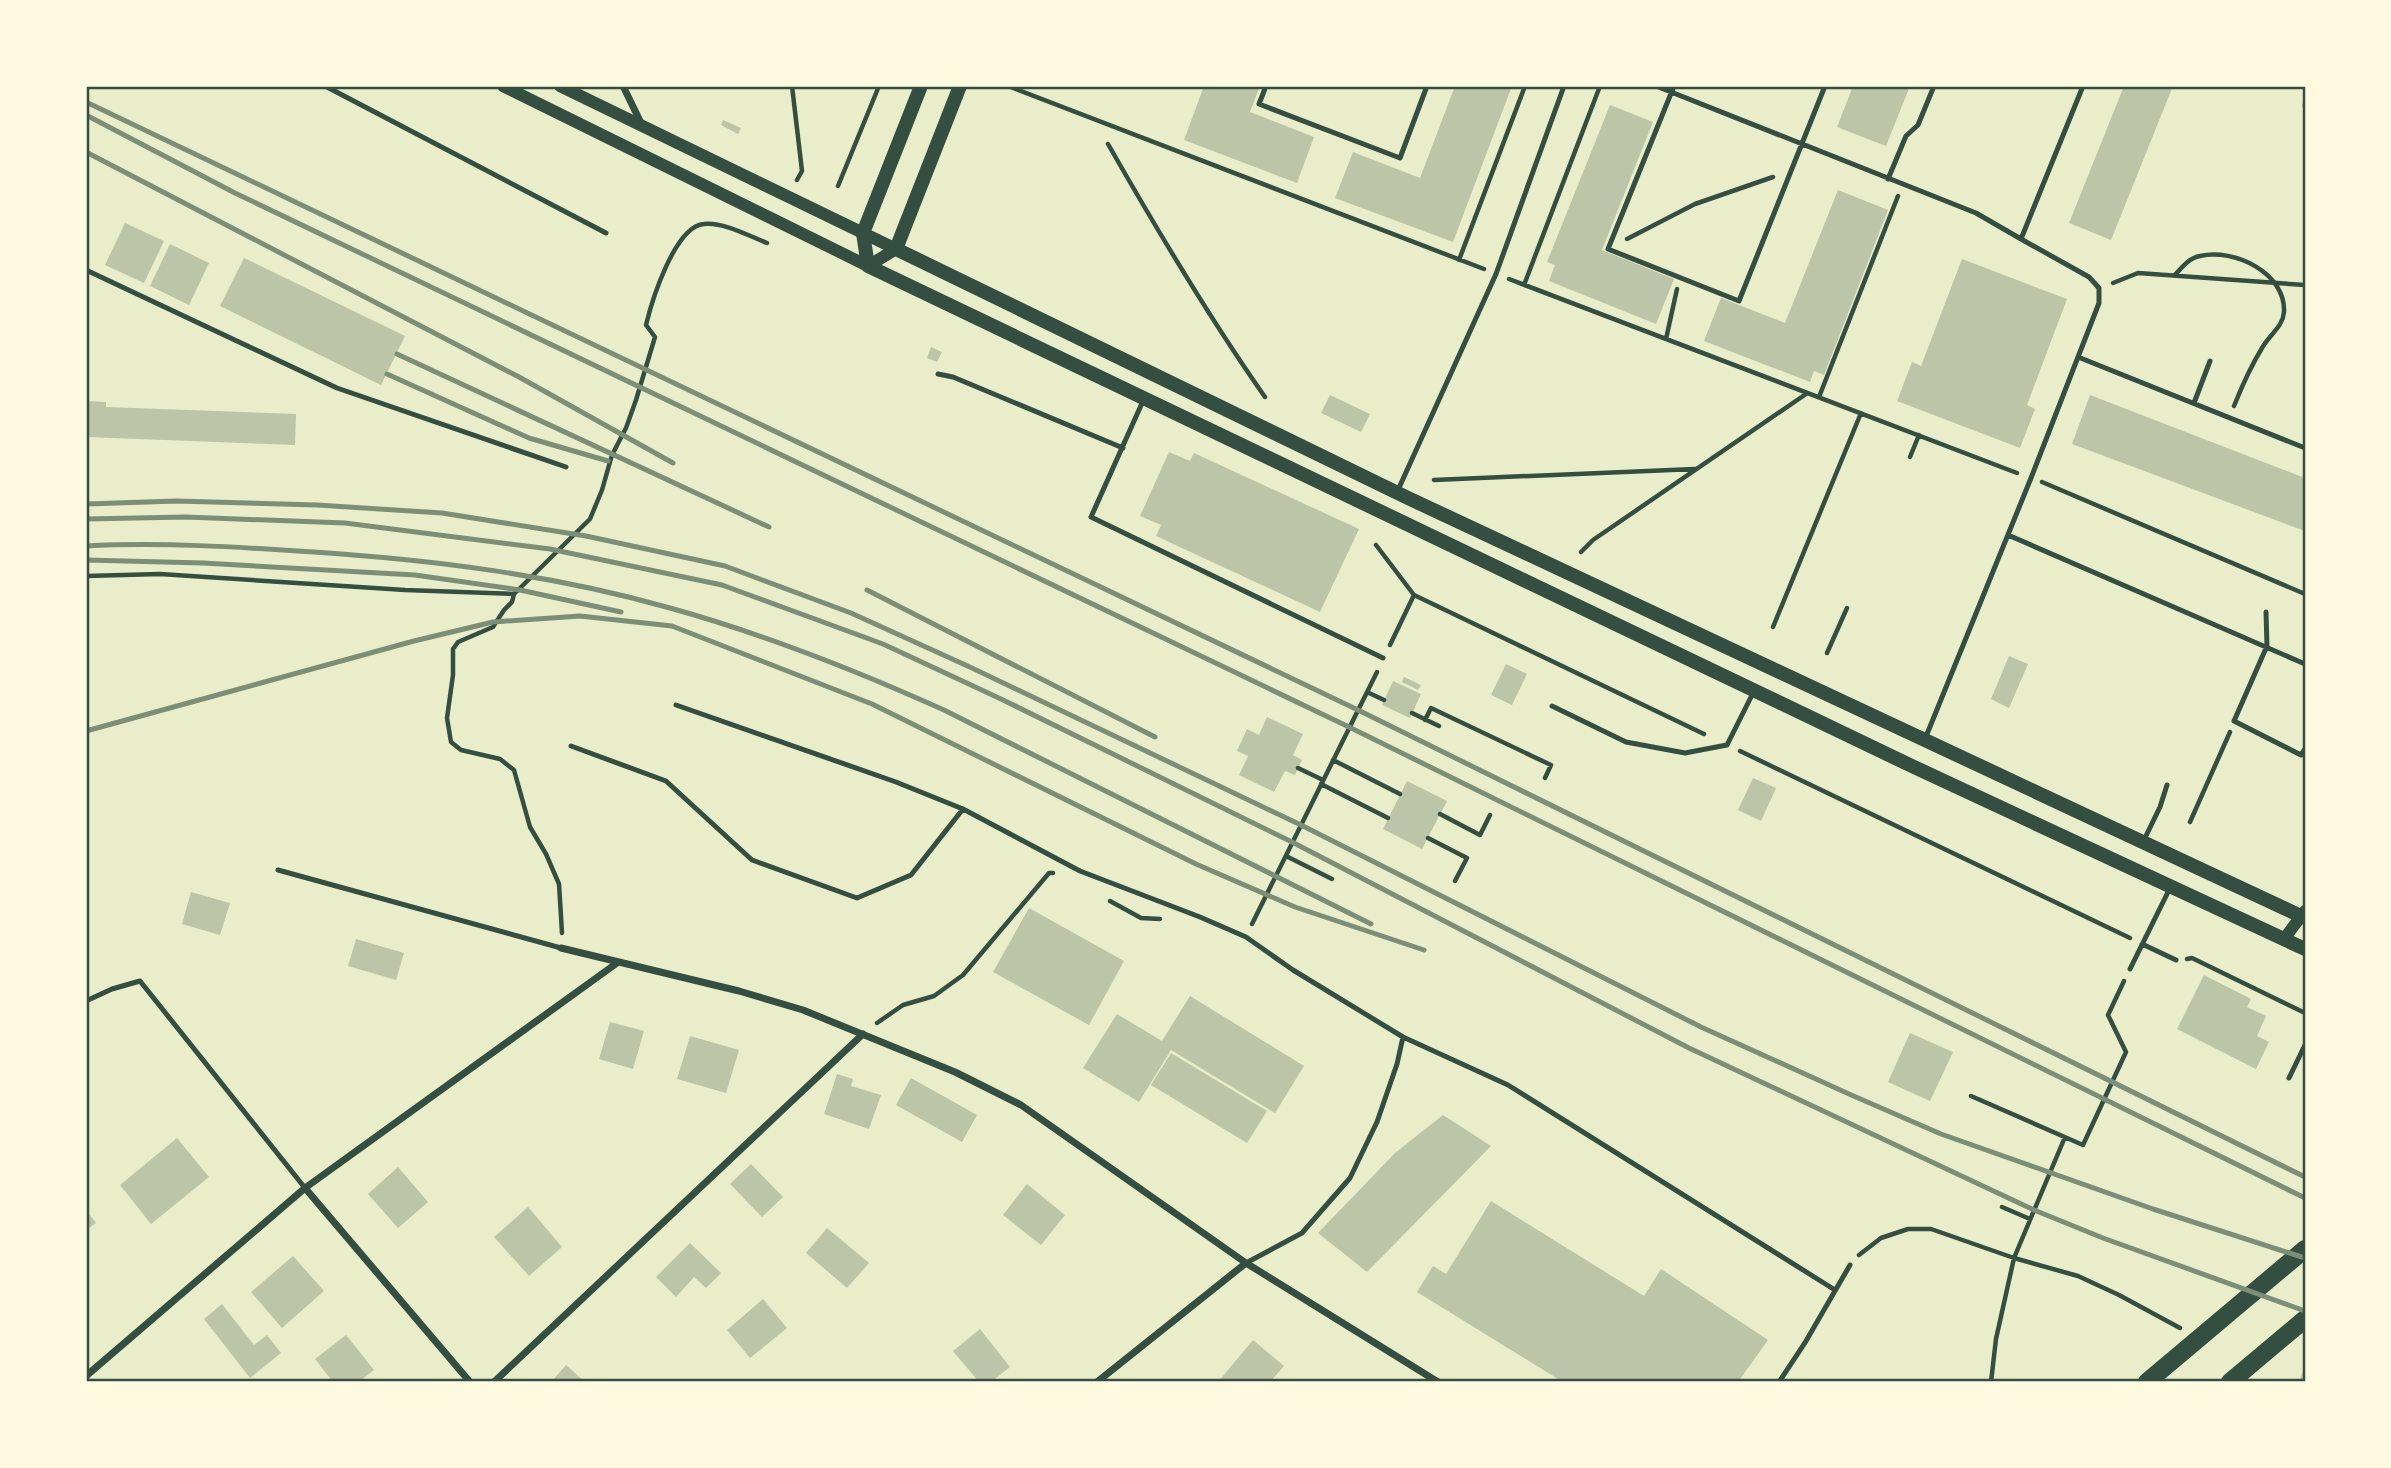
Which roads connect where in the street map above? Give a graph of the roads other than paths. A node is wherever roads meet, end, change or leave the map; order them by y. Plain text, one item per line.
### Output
1 (325, 86) edge
2 (503, 86) edge
3 (559, 86) edge
4 (623, 86) edge
5 (921, 86) edge
6 (960, 86) edge
7 (1266, 86) edge
8 (1427, 86) edge
9 (1564, 86) edge
10 (1656, 86) edge
11 (1825, 86) edge
12 (1934, 86) edge
13 (2082, 86) edge
14 (1673, 89) edge
15 (643, 127) junction
16 (1802, 144) junction
17 (1888, 179) junction
18 (606, 233) dead end
19 (863, 233) junction
20 (2021, 239) junction
21 (896, 250) junction
22 (868, 266) junction
23 (86, 270) edge
24 (2078, 357) junction
25 (2210, 361) dead end
26 (938, 374) dead end
27 (1144, 398) junction
28 (2194, 403) junction
29 (2305, 447) edge
30 (1123, 448) junction
31 (566, 467) dead end
32 (1397, 492) junction
33 (2008, 535) junction
34 (2266, 612) dead end
35 (2267, 646) junction
36 (1383, 658) road end
37 (2305, 664) edge
38 (1754, 690) junction
39 (676, 705) dead end
40 (1552, 706) dead end
41 (1925, 739) junction
42 (571, 746) dead end
43 (2305, 749) edge
44 (2167, 785) dead end
45 (963, 809) junction
46 (2143, 842) junction
47 (278, 870) dead end
48 (2171, 885) junction
49 (2304, 915) edge
50 (2284, 939) junction
51 (2142, 944) junction
52 (561, 948) joint
53 (2305, 949) edge
54 (2176, 960) road end
55 (617, 963) junction
56 (2130, 968) road end
57 (86, 1001) edge
58 (863, 1034) junction
59 (1403, 1037) junction
60 (2305, 1045) edge
61 (2289, 1078) dead end
62 (305, 1188) junction
63 (2305, 1249) edge
64 (1246, 1263) junction
65 (1850, 1265) road end
66 (1835, 1290) junction
67 (2305, 1319) edge
68 (86, 1376) edge
69 (470, 1382) edge
70 (494, 1382) edge
71 (1097, 1382) edge
72 (1438, 1382) edge
73 (1779, 1382) edge
74 (2147, 1382) edge
75 (2230, 1382) edge

1 - 18 lane
2 - 22 street
3 - 15 street
4 - 15 street
5 - 19 main road
6 - 21 main road
7 - 8 lane
9 - 32 lane
10 - 14 lane
11 - 16 lane
12 - 17 lane
13 - 20 lane
14 - 16 lane
14 - 16 lane
15 - 19 street
16 - 17 lane
17 - 20 lane
19 - 21 street
19 - 22 main road
20 - 24 lane
21 - 22 street
21 - 32 main road
22 - 27 main road
23 - 31 lane
24 - 28 lane
24 - 33 lane
25 - 28 lane
26 - 30 lane
27 - 30 lane
27 - 38 main road
28 - 29 lane
30 - 36 lane
32 - 41 main road
33 - 35 lane
33 - 41 lane
34 - 35 lane
35 - 37 lane
35 - 43 lane
38 - 40 lane
38 - 48 main road
39 - 45 lane
41 - 46 main road
42 - 45 lane
44 - 46 lane
45 - 59 lane
46 - 49 main road
47 - 52 lane
48 - 50 main road
48 - 51 lane
49 - 50 street
50 - 53 main road
51 - 54 lane
51 - 56 lane
52 - 55 street
55 - 58 street
55 - 62 street
57 - 62 lane
58 - 64 street
58 - 70 street
59 - 64 lane
59 - 66 lane
60 - 61 lane
62 - 68 street
62 - 69 street
63 - 74 main road
64 - 71 street
64 - 72 street
65 - 66 lane
66 - 73 lane
67 - 75 main road

